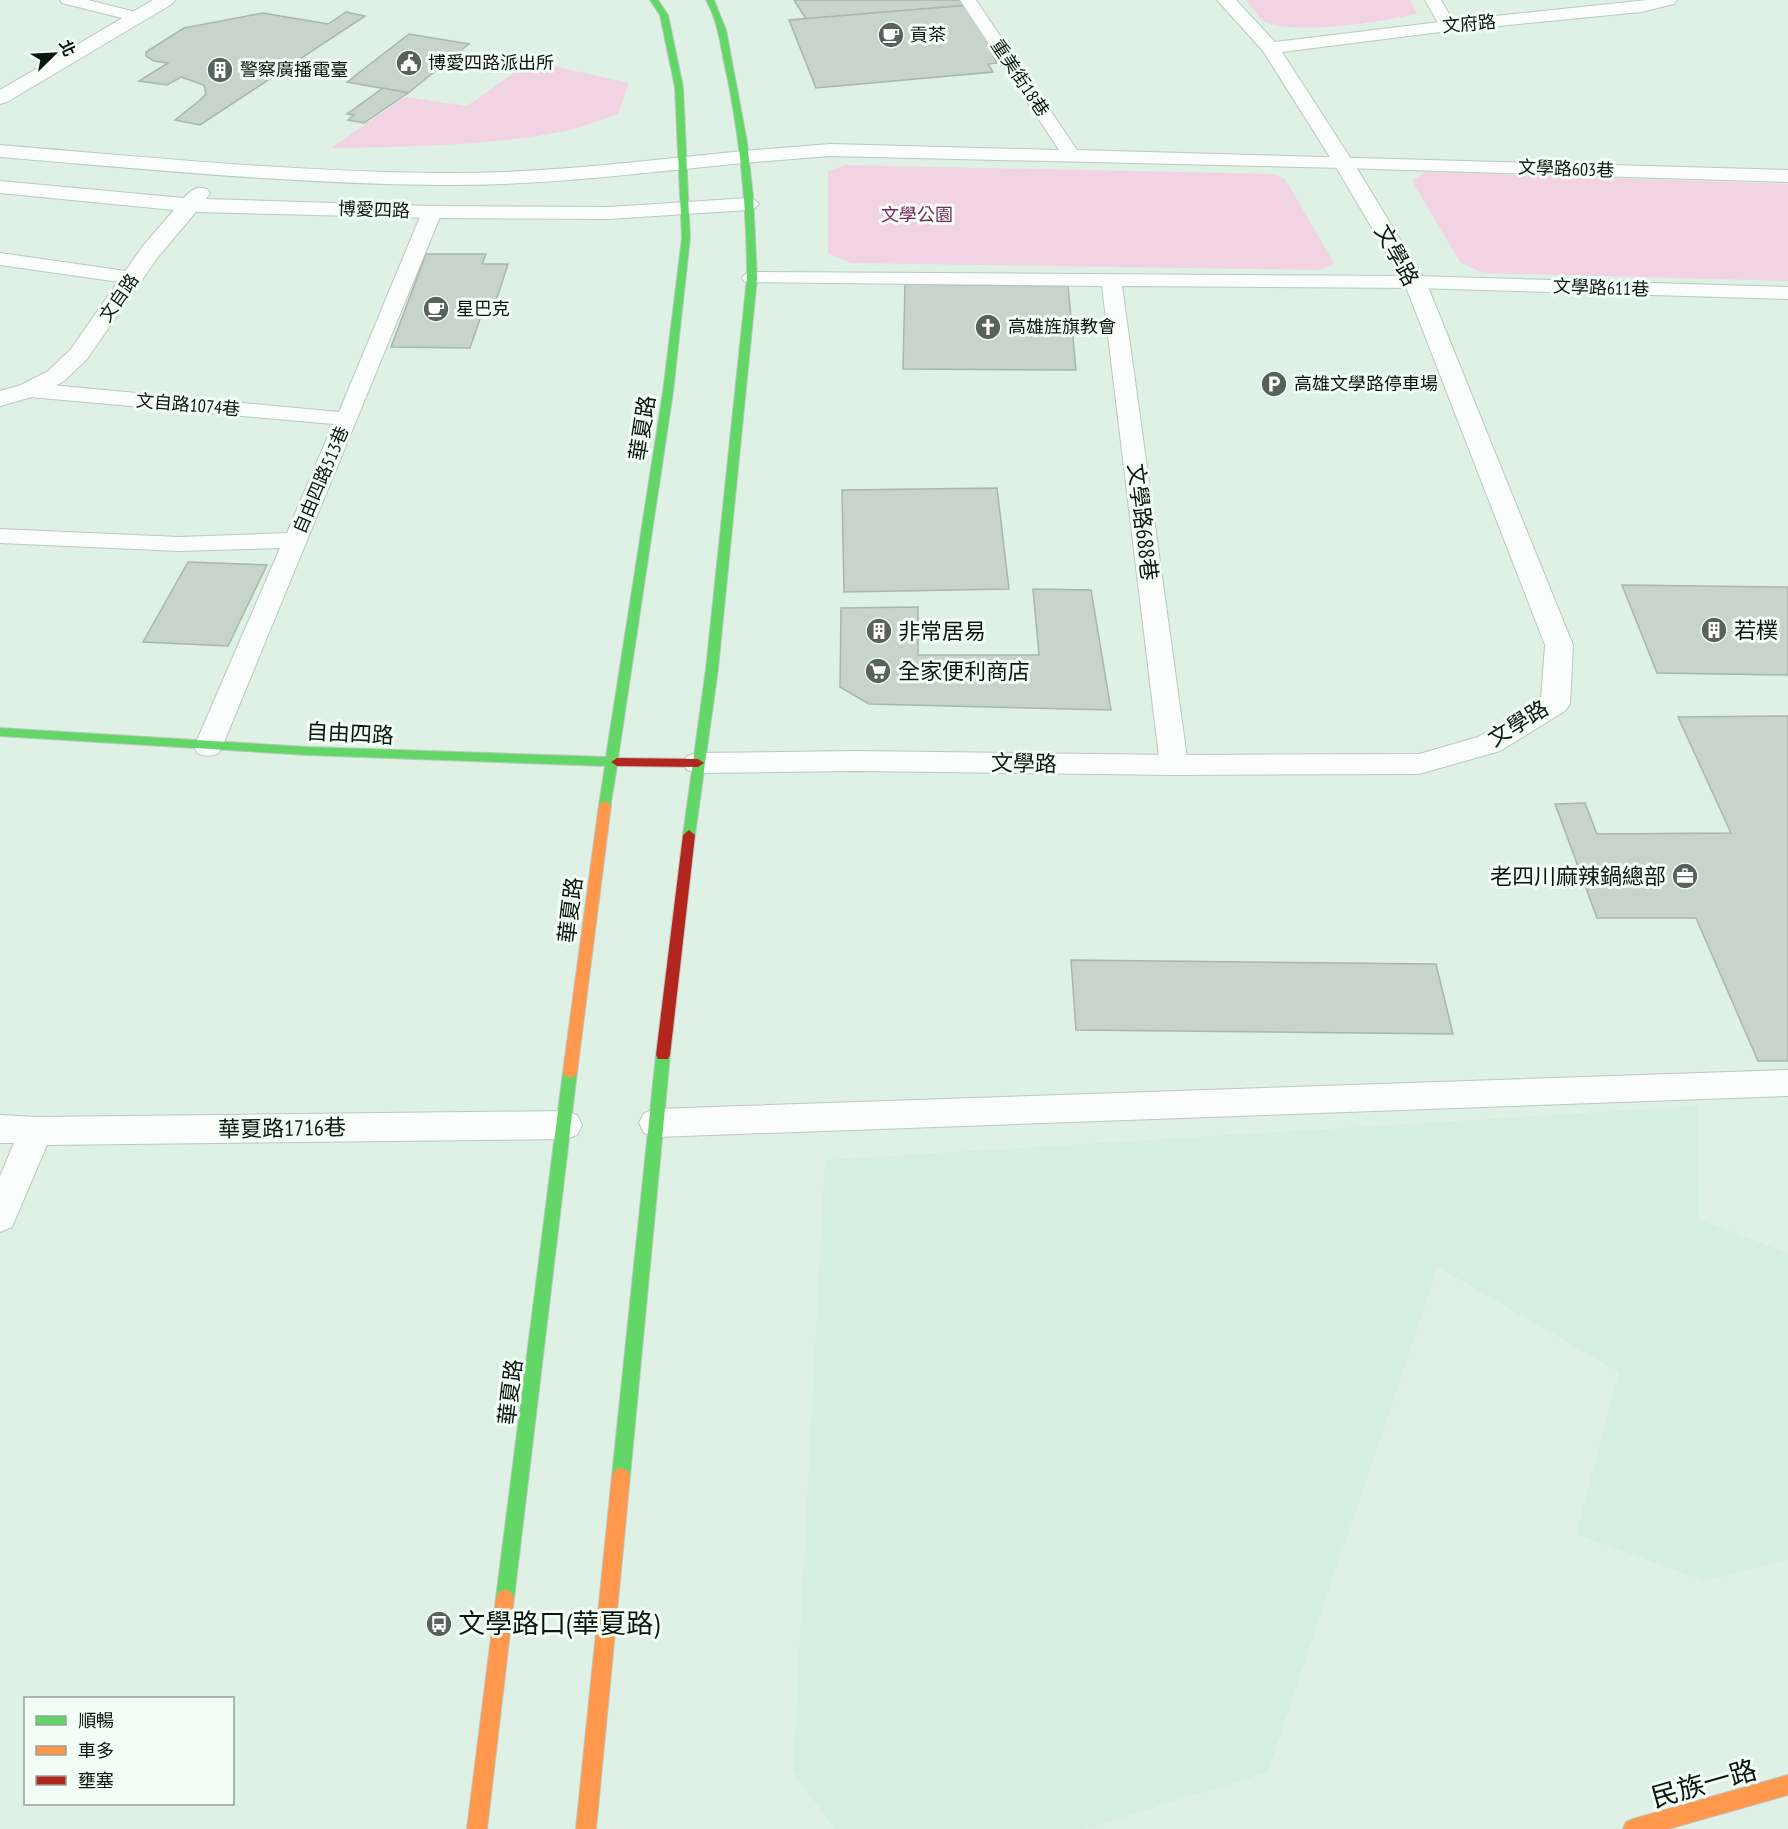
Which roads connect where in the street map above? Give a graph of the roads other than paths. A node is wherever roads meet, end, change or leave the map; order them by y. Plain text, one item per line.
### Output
1 (68, 0) edge
2 (166, 0) edge
3 (654, 0) edge
4 (710, 0) edge
5 (968, 0) edge
6 (1226, 0) edge
7 (1433, 0) edge
8 (1668, 0) edge
9 (138, 17) junction
10 (1448, 26) junction
11 (1270, 48) junction
12 (0, 98) edge
13 (0, 151) edge
14 (1072, 156) junction
15 (743, 158) junction
16 (1343, 162) junction
17 (684, 164) junction
18 (219, 171) junction
19 (1788, 176) edge
20 (0, 187) edge
21 (748, 204) junction
22 (189, 205) junction
23 (684, 210) junction
24 (432, 212) junction
25 (0, 259) edge
26 (133, 278) junction
27 (752, 278) junction
28 (1111, 279) junction
29 (1415, 282) junction
30 (1788, 293) edge
31 (30, 390) junction
32 (0, 399) edge
33 (347, 419) junction
34 (0, 536) edge
35 (296, 540) junction
36 (0, 732) edge
37 (208, 747) junction
38 (611, 762) junction
39 (698, 763) junction
40 (1174, 765) junction
41 (1788, 1083) edge
42 (656, 1123) junction
43 (565, 1125) junction
44 (0, 1129) edge
45 (36, 1131) junction
46 (0, 1217) edge
47 (1788, 1785) edge
48 (477, 1829) edge
49 (586, 1829) edge
50 (1633, 1829) edge

1 - 9 lane
2 - 9 street
3 - 17 street, 華夏路
4 - 15 street
5 - 14 lane, 重美街18巷
6 - 11 street, 文學路
7 - 10 lane
8 - 10 street, 文府路
9 - 12 street
10 - 11 street, 文府路
11 - 16 street, 文學路
13 - 18 street, 博愛四路
14 - 15 lane, 文學路603巷
14 - 16 lane, 文學路603巷
15 - 17 street, 博愛四路
15 - 21 street
16 - 19 lane, 文學路603巷
16 - 29 street, 文學路
17 - 18 street, 博愛四路
17 - 23 street, 華夏路
18 - 22 street, 文自路
20 - 22 street, 博愛四路
21 - 23 street, 博愛四路
21 - 27 street
22 - 24 street, 博愛四路
22 - 26 street, 文自路
23 - 24 street, 博愛四路
23 - 38 street, 華夏路
24 - 33 lane, 自由四路513巷
25 - 26 lane
26 - 31 street, 文自路
27 - 28 lane, 文學路611巷
27 - 39 street
28 - 29 lane, 文學路611巷
28 - 40 lane, 文學路688巷
29 - 30 lane, 文學路611巷
29 - 40 street, 文學路
31 - 32 street, 文自路
31 - 33 lane, 文自路1074巷
33 - 35 lane, 自由四路513巷
34 - 35 lane
35 - 37 lane, 自由四路513巷
36 - 37 street, 自由四路
37 - 38 street, 自由四路
38 - 39 street, 自由四路
38 - 43 street, 華夏路
39 - 40 street, 文學路
39 - 42 street
41 - 42 lane
42 - 49 street
43 - 45 lane, 華夏路1716巷
43 - 48 street, 華夏路
44 - 45 lane, 華夏路1716巷
45 - 46 lane
47 - 50 street, 民族一路

